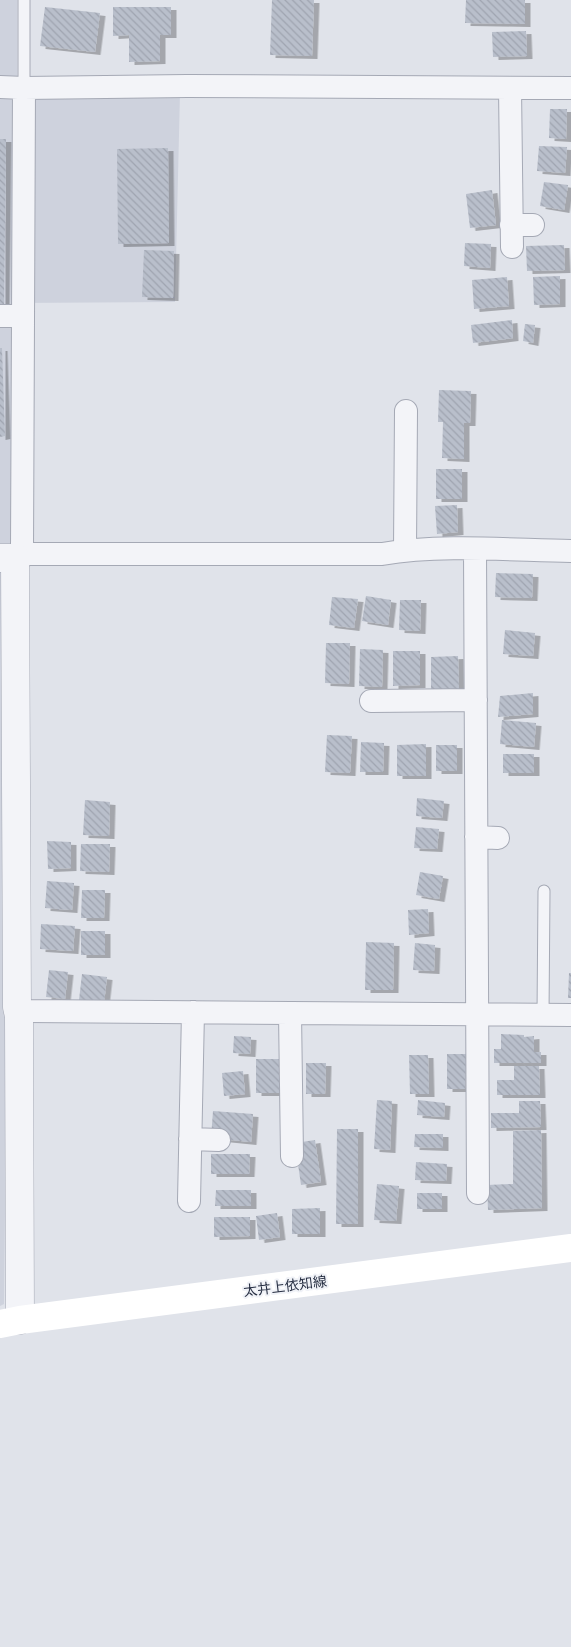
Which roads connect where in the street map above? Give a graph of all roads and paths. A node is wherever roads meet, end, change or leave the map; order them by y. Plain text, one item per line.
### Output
1 (24, 0) edge
2 (0, 86) edge
3 (24, 88) junction
4 (510, 88) junction
5 (571, 88) edge
6 (519, 232) dead end
7 (0, 316) edge
8 (24, 316) junction
9 (406, 411) dead end
10 (405, 550) junction
11 (475, 550) junction
12 (571, 551) edge
13 (7, 558) edge
14 (476, 700) junction
15 (371, 701) dead end
16 (544, 891) dead end
17 (17, 1007) junction
18 (193, 1012) junction
19 (290, 1013) junction
20 (476, 1014) junction
21 (544, 1015) junction
22 (571, 1015) edge
23 (190, 1139) junction
24 (219, 1140) dead end
25 (292, 1156) dead end
26 (478, 1193) dead end
27 (189, 1201) dead end
28 (571, 1248) edge
29 (10, 1322) edge

1 - 3 lane
2 - 3 street
3 - 4 street
3 - 8 street
4 - 5 street
4 - 6 street
7 - 8 street
8 - 13 street
9 - 10 street
10 - 11 street
10 - 13 street
11 - 12 street
11 - 14 street
13 - 17 street
14 - 15 street
14 - 20 street
16 - 21 lane
17 - 18 street
17 - 29 street
18 - 19 street
18 - 23 street
19 - 20 street
19 - 25 street
20 - 21 street
20 - 26 street
21 - 22 street
23 - 24 street
23 - 27 street
28 - 29 main road, 太井上依知線

